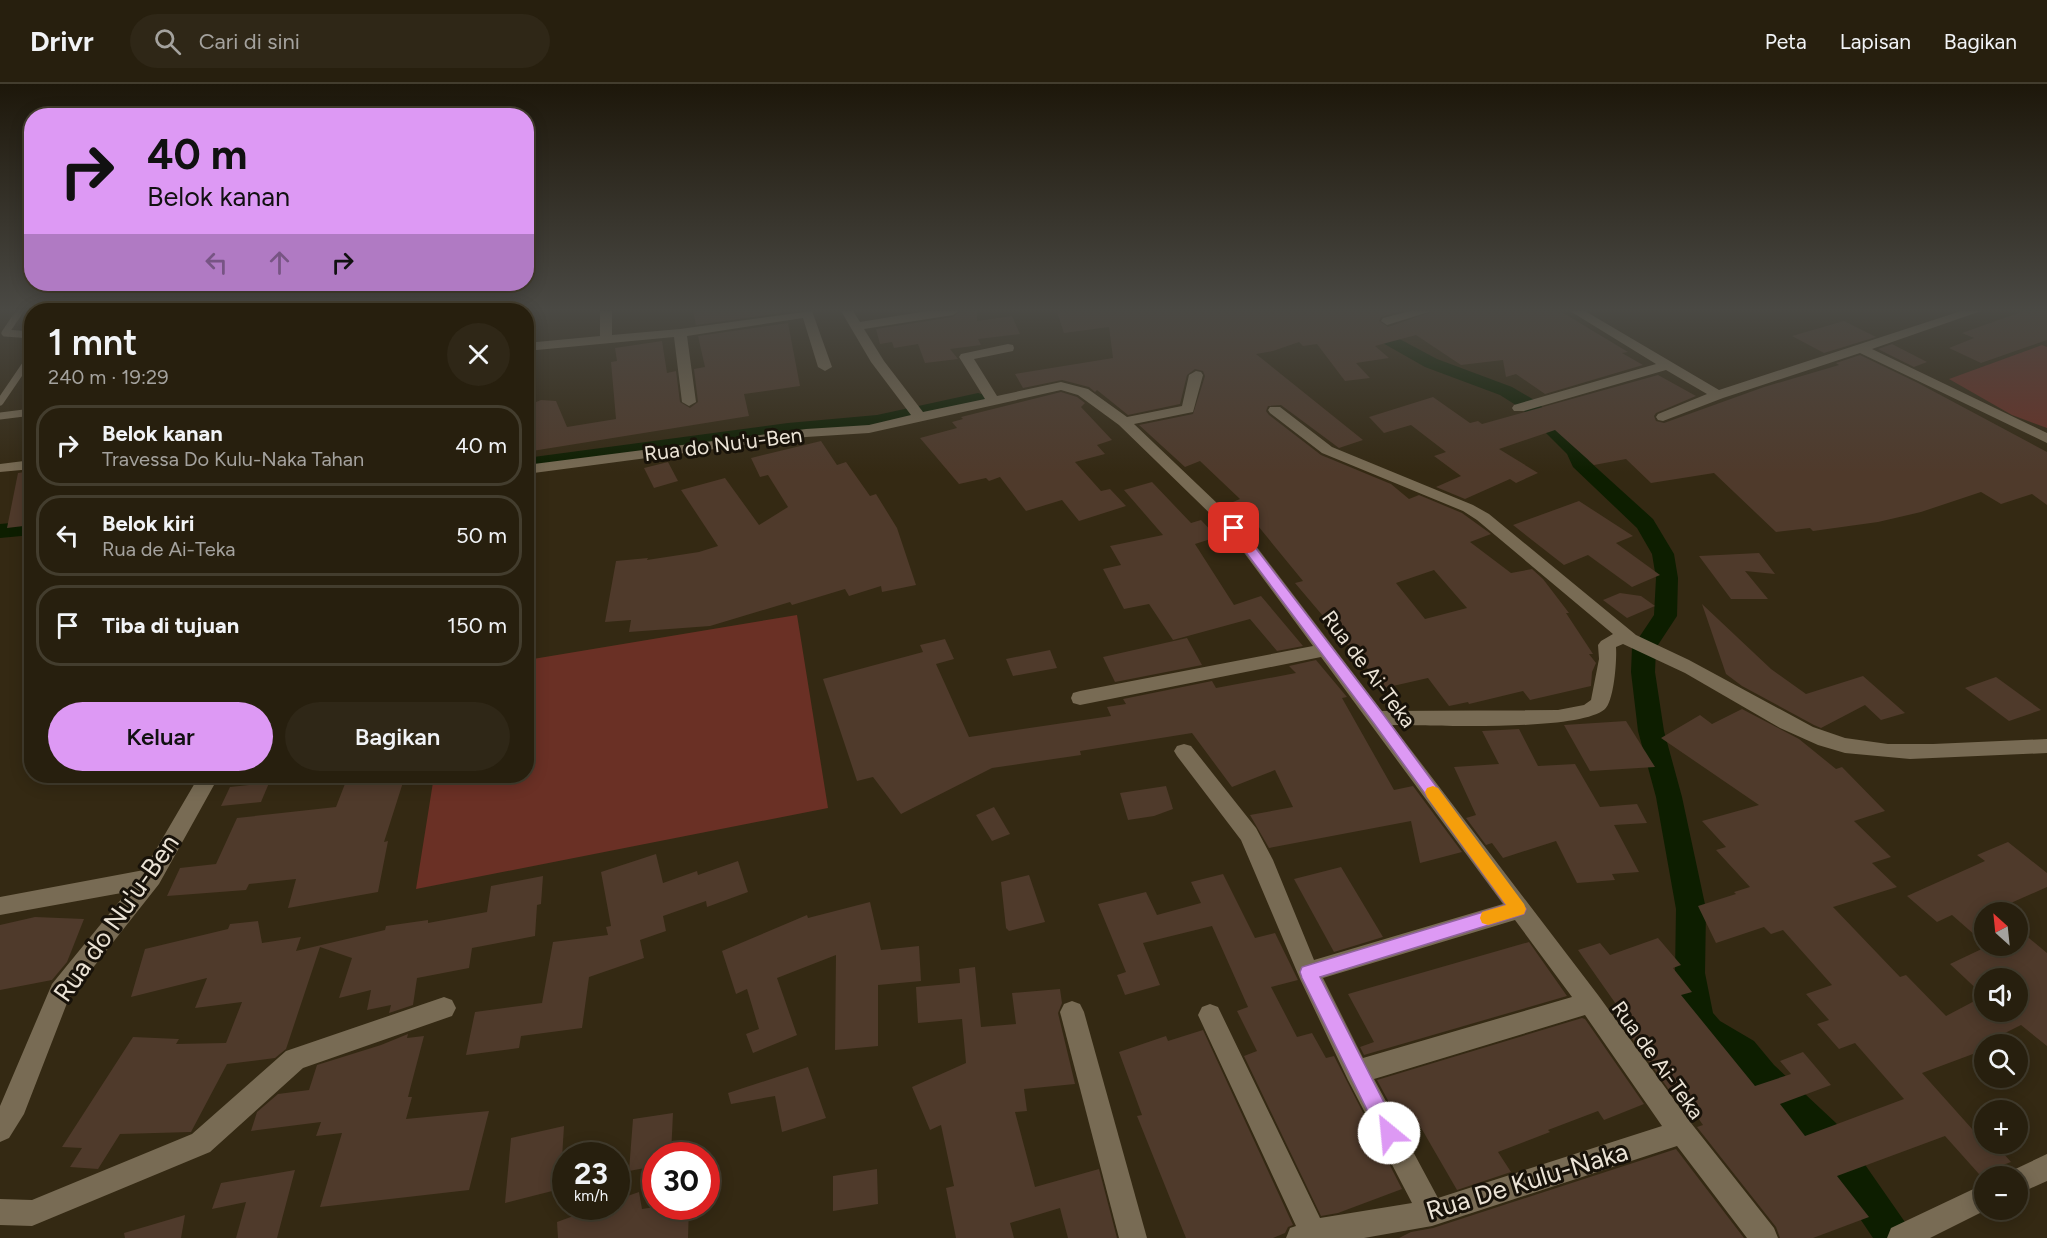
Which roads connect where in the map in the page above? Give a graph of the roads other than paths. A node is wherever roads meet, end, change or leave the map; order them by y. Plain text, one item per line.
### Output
1 (684, 365) edge
2 (880, 365) edge
3 (971, 365) edge
4 (1668, 365) joint
5 (1812, 365) edge
6 (1895, 365) edge
7 (24, 367) edge
8 (1196, 375) dead end
9 (1718, 395) junction
10 (993, 400) junction
11 (0, 402) edge
12 (689, 402) dead end
13 (1520, 408) dead end
14 (1275, 410) dead end
15 (24, 413) edge
16 (0, 416) edge
17 (920, 417) junction
18 (1663, 417) dead end
19 (1124, 422) junction
20 (2047, 439) edge
21 (24, 465) edge
22 (0, 468) edge
23 (534, 469) edge
24 (1629, 638) junction
25 (1327, 650) junction
26 (1080, 698) dead end
27 (1378, 718) junction
28 (2047, 746) edge
29 (1184, 751) dead end
30 (205, 783) edge
31 (151, 878) junction
32 (0, 906) edge
33 (1518, 909) junction
34 (1308, 972) junction
35 (1590, 1004) junction
36 (444, 1008) dead end
37 (1072, 1012) dead end
38 (1210, 1015) dead end
39 (1357, 1072) junction
40 (0, 1129) edge
41 (1682, 1132) junction
42 (2047, 1167) edge
43 (2028, 1176) edge
44 (1974, 1202) edge
45 (0, 1212) edge
46 (1432, 1213) junction
47 (1306, 1236) edge
48 (1133, 1238) edge
49 (1764, 1238) edge
50 (1901, 1238) edge

1 - 12 street
2 - 17 street
3 - 10 street
4 - 9 street
4 - 13 street
5 - 9 street
6 - 20 street
7 - 11 lane
8 - 19 street
9 - 18 street
10 - 17 street, Rua de Ai-Teka
10 - 19 street, Rua de Ai-Teka
14 - 24 street
15 - 16 lane
17 - 23 street, Rua do Nu'u-Ben
19 - 25 street, Rua de Ai-Teka
21 - 22 street
24 - 27 street
24 - 28 street
25 - 26 street
25 - 27 street, Rua de Ai-Teka
27 - 33 street, Rua de Ai-Teka
29 - 34 street
30 - 31 street, Rua do Nu'u-Ben
31 - 32 street
31 - 40 street, Rua do Nu'u-Ben
33 - 34 street
33 - 35 street, Rua de Ai-Teka
34 - 39 street
35 - 39 street
35 - 41 street, Rua de Ai-Teka
36 - 45 street
37 - 48 street
38 - 47 street
39 - 46 street
41 - 46 street, Rua De Kulu-Naka
41 - 49 street, Rua de Ai-Teka
42 - 43 street
44 - 50 street
46 - 47 street, Rua De Kulu-Naka

